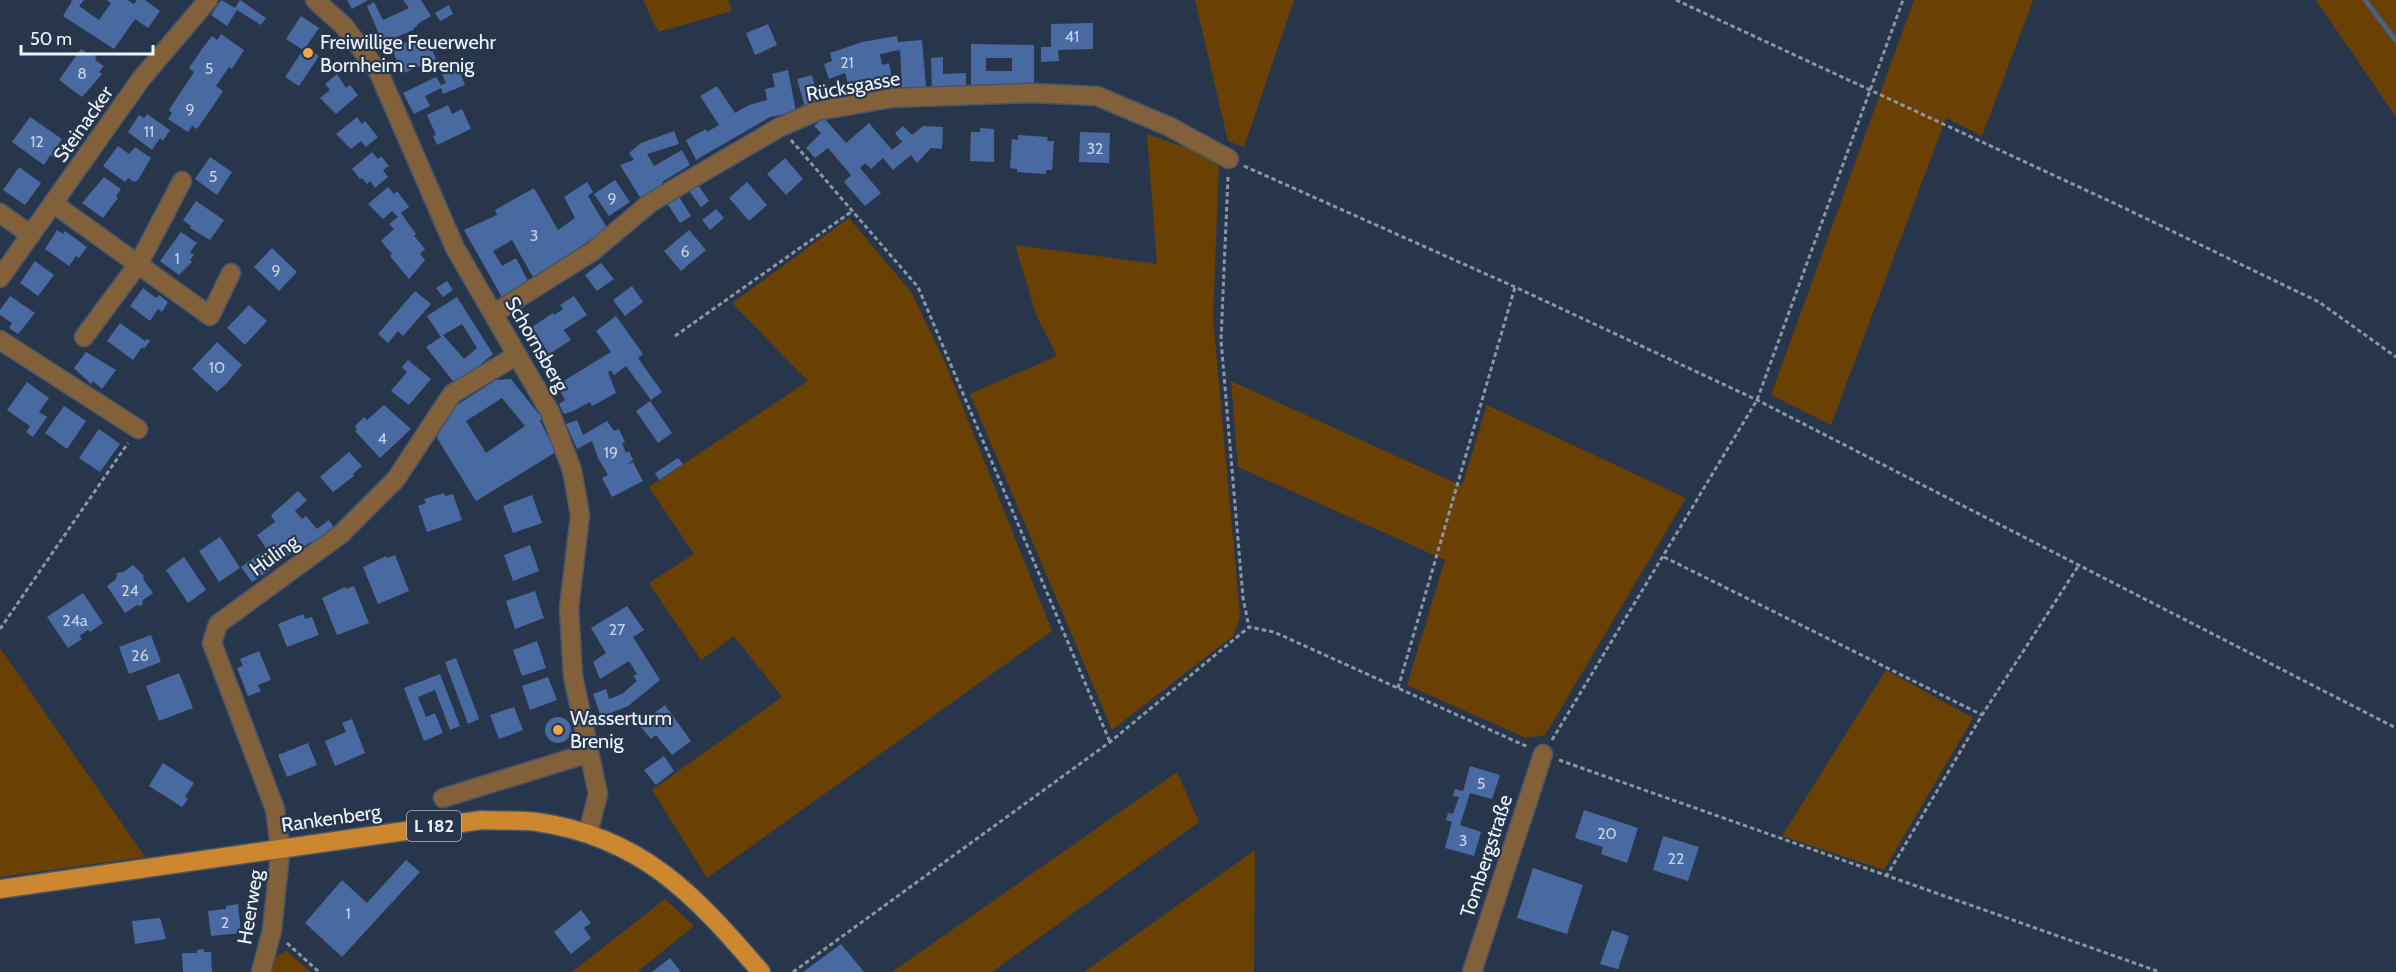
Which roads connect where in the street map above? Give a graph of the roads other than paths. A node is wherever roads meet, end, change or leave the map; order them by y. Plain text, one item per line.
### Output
1 (208, 0) edge
2 (315, 0) edge
3 (1229, 159) road end
4 (182, 182) dead end
5 (54, 204) junction
6 (0, 213) edge
7 (31, 235) junction
8 (139, 263) junction
9 (231, 273) dead end
10 (0, 278) edge
11 (493, 314) junction
12 (84, 337) dead end
13 (0, 340) edge
14 (518, 355) junction
15 (138, 429) road end
16 (589, 753) junction
17 (1543, 754) road end
18 (442, 798) dead end
19 (588, 833) junction
20 (280, 847) junction
21 (0, 889) edge
22 (261, 972) edge
23 (761, 972) edge
24 (1472, 972) edge

1 - 5 street, Steinacker
2 - 11 street, Schornsberg
3 - 11 street, Rücksgasse
4 - 8 street
5 - 7 street, Steinacker
5 - 8 street
6 - 7 street
7 - 10 street, Steinacker
8 - 9 street
8 - 12 street
11 - 14 street, Schornsberg
13 - 15 street
14 - 16 street, Schornsberg
14 - 20 street, Hüling
16 - 18 street
16 - 19 street, Schornsberg
17 - 24 street, Tombergstraße
19 - 20 main road, Rankenberg / L 182
19 - 23 main road, Rankenberg / L 182
20 - 21 main road, Rankenberg / L 182
20 - 22 street, Heerweg

